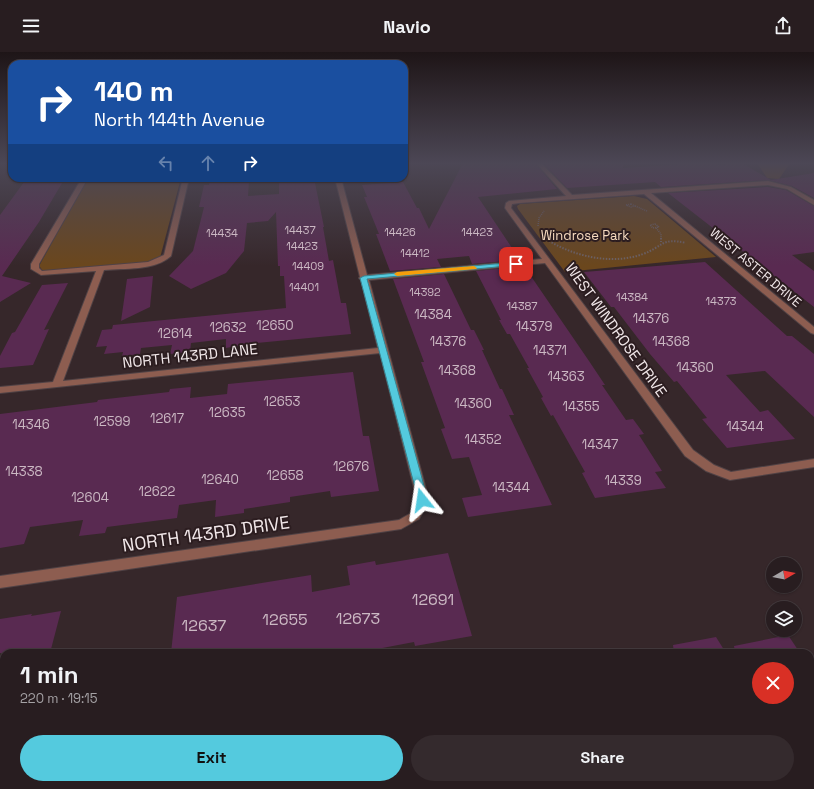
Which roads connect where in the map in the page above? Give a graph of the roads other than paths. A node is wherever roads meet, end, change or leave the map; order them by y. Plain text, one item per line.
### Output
1 (74, 197) edge
2 (181, 197) edge
3 (343, 197) edge
4 (565, 197) edge
5 (653, 197) edge
6 (805, 197) edge
7 (814, 203) edge
8 (547, 261) junction
9 (101, 268) junction
10 (364, 278) junction
11 (814, 331) edge
12 (383, 350) junction
13 (57, 384) junction
14 (0, 390) edge
15 (814, 463) edge
16 (0, 582) edge

1 - 9 street
2 - 9 street
3 - 10 street
4 - 8 street, WEST WINDROSE DRIVE
5 - 11 street, WEST ASTER DRIVE
6 - 7 street
8 - 10 street
8 - 15 street, WEST WINDROSE DRIVE
9 - 13 street
10 - 12 street
12 - 13 street, NORTH 143RD LANE
12 - 16 street, NORTH 143RD DRIVE
13 - 14 street, NORTH 143RD LANE

